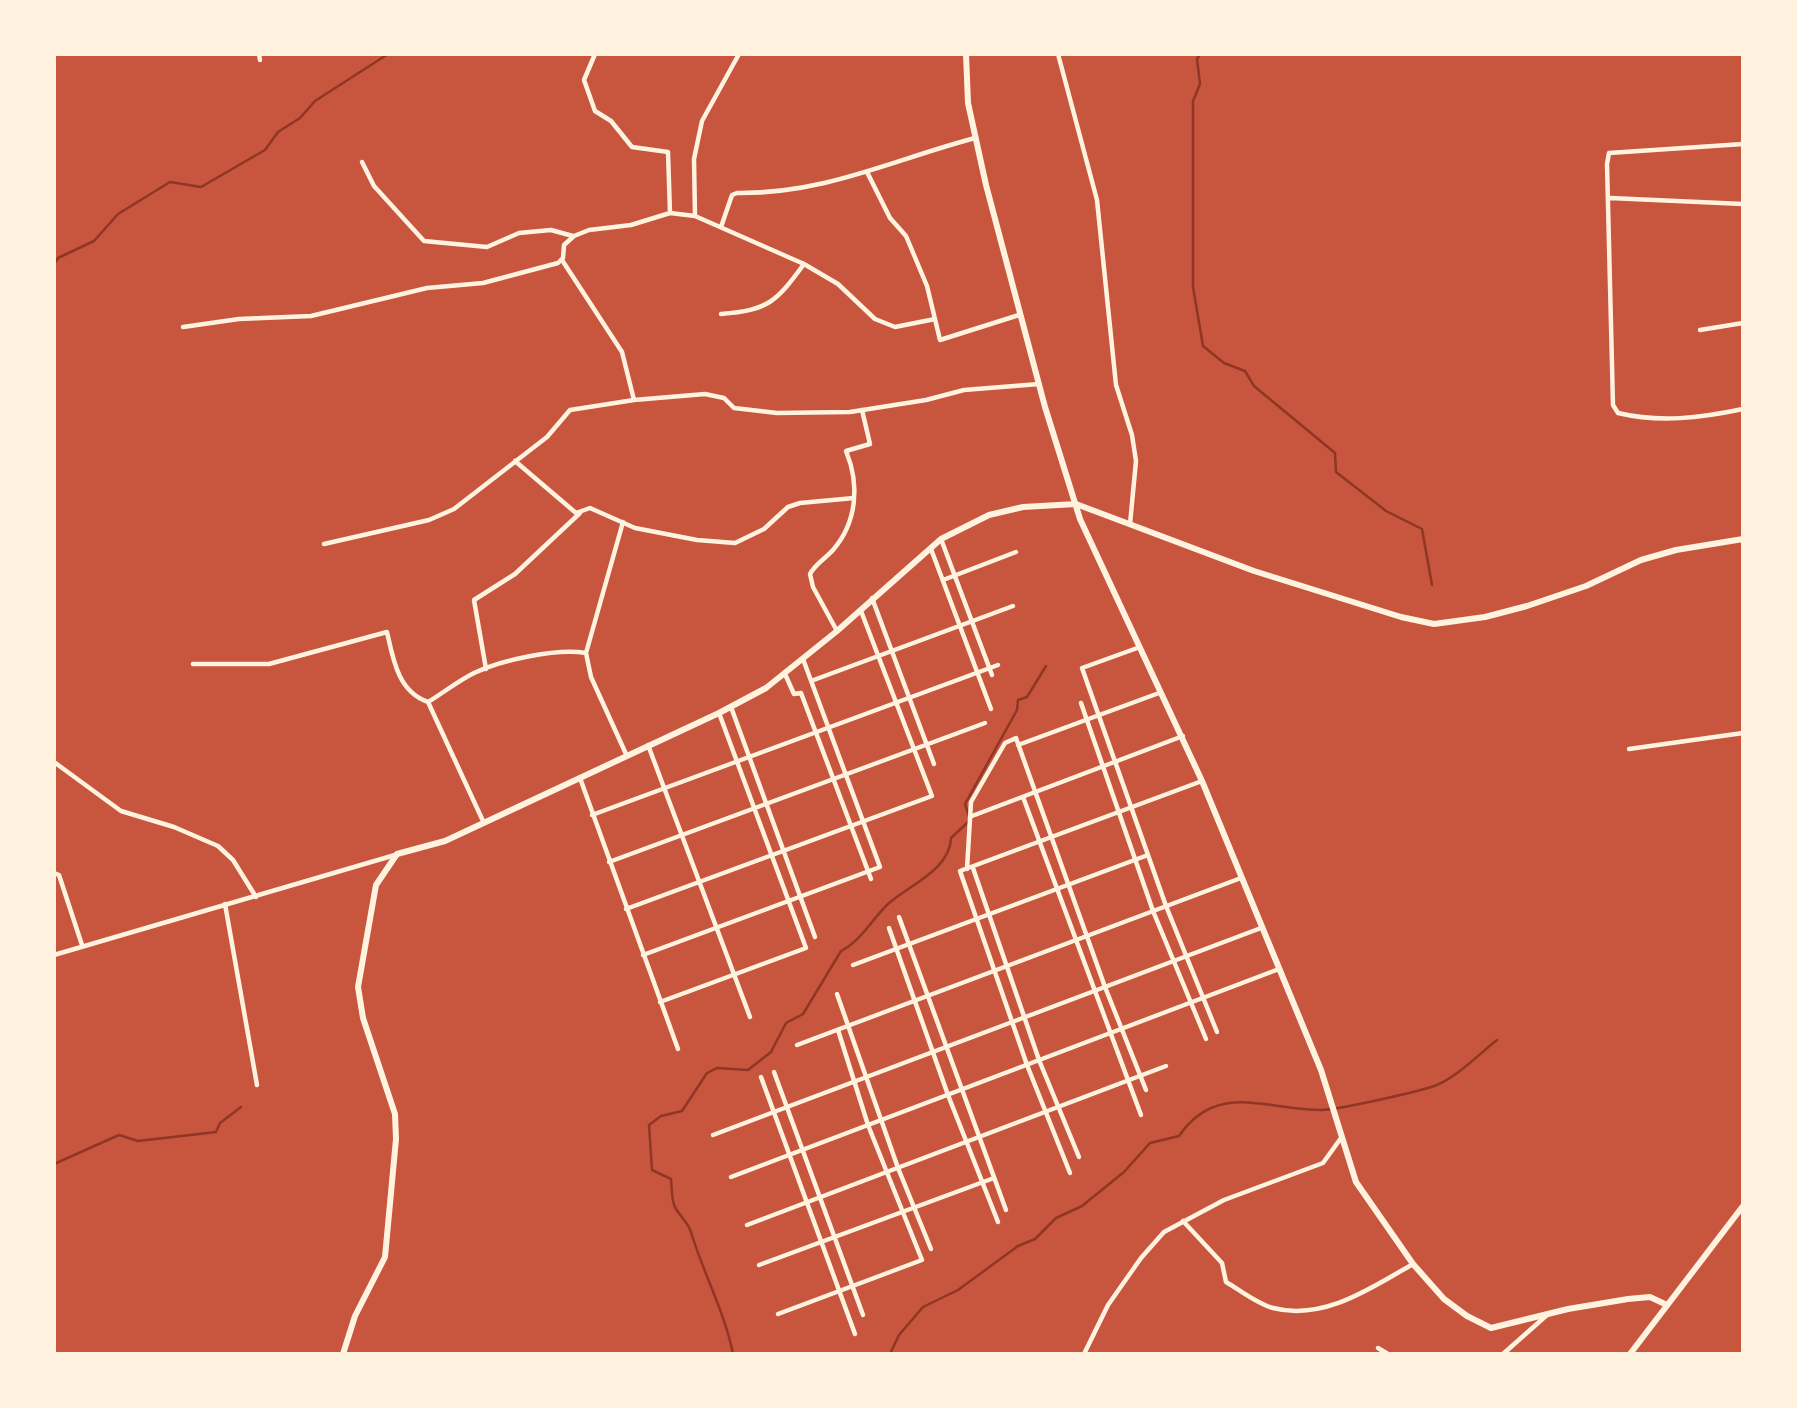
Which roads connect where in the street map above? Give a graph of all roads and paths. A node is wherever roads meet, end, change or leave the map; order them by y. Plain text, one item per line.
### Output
1 (595, 54) edge
2 (739, 54) edge
3 (966, 54) edge
4 (1058, 54) edge
5 (975, 138) junction
6 (1743, 144) edge
7 (362, 162) dead end
8 (867, 173) junction
9 (1610, 198) junction
10 (1743, 204) edge
11 (670, 213) junction
12 (695, 216) junction
13 (721, 227) junction
14 (574, 236) junction
15 (562, 260) junction
16 (804, 264) junction
17 (721, 314) dead end
18 (1019, 315) junction
19 (935, 319) junction
20 (1743, 323) edge
21 (183, 327) dead end
22 (1700, 330) dead end
23 (1039, 384) junction
24 (634, 400) junction
25 (1743, 409) edge
26 (862, 410) junction
27 (515, 461) junction
28 (854, 498) junction
29 (1076, 504) junction
30 (580, 513) junction
31 (622, 522) junction
32 (1130, 524) junction
33 (941, 539) junction
34 (1743, 539) edge
35 (324, 544) dead end
36 (931, 548) junction
37 (1016, 552) dead end
38 (955, 575) junction
39 (943, 580) junction
40 (872, 598) junction
41 (1013, 606) dead end
42 (860, 609) junction
43 (972, 621) junction
44 (960, 626) junction
45 (837, 631) junction
46 (1140, 647) junction
47 (892, 651) junction
48 (586, 653) junction
49 (878, 656) junction
50 (803, 659) junction
51 (194, 664) dead end
52 (998, 665) dead end
53 (989, 668) junction
54 (486, 669) junction
55 (978, 673) junction
56 (785, 674) junction
57 (992, 675) dead end
58 (811, 681) junction
59 (1160, 693) junction
60 (909, 698) junction
61 (428, 702) junction
62 (896, 703) junction
63 (1081, 703) dead end
64 (731, 707) junction
65 (991, 709) dead end
66 (719, 713) junction
67 (1098, 715) junction
68 (1087, 720) junction
69 (985, 723) dead end
70 (829, 728) junction
71 (816, 733) junction
72 (1743, 733) edge
73 (1183, 736) junction
74 (647, 745) junction
75 (927, 745) junction
76 (1018, 745) junction
77 (914, 749) junction
78 (1629, 749) dead end
79 (626, 754) junction
80 (749, 757) junction
81 (54, 762) edge
82 (737, 762) junction
83 (1115, 762) junction
84 (934, 764) dead end
85 (1103, 766) junction
86 (846, 774) junction
87 (580, 777) junction
88 (834, 779) junction
89 (1202, 781) junction
90 (664, 789) junction
91 (1035, 792) junction
92 (1023, 797) junction
93 (766, 804) junction
94 (754, 808) junction
95 (1131, 808) junction
96 (1119, 813) junction
97 (592, 815) junction
98 (972, 816) junction
99 (483, 821) junction
100 (863, 821) junction
101 (851, 826) junction
102 (681, 835) junction
103 (1051, 838) junction
104 (1039, 843) junction
105 (783, 851) junction
106 (397, 854) junction
107 (771, 855) junction
108 (1148, 855) junction
109 (1135, 859) junction
110 (608, 862) junction
111 (970, 868) junction
112 (868, 872) junction
113 (54, 873) edge
114 (1241, 878) junction
115 (871, 879) dead end
116 (699, 882) junction
117 (1068, 885) junction
118 (1056, 889) junction
119 (256, 897) junction
120 (800, 897) junction
121 (789, 901) junction
122 (225, 904) junction
123 (1166, 906) junction
124 (626, 909) junction
125 (1153, 911) junction
126 (989, 915) junction
127 (899, 917) dead end
128 (977, 919) junction
129 (716, 928) junction
130 (889, 928) dead end
131 (1261, 928) junction
132 (1086, 936) junction
133 (815, 937) dead end
134 (1075, 940) junction
135 (82, 945) junction
136 (909, 945) junction
137 (897, 949) junction
138 (643, 955) junction
139 (54, 956) edge
140 (1186, 957) junction
141 (1174, 961) junction
142 (853, 965) dead end
143 (1007, 966) junction
144 (1279, 969) junction
145 (995, 970) junction
146 (734, 975) junction
147 (1105, 987) junction
148 (1094, 992) junction
149 (837, 994) dead end
150 (928, 996) junction
151 (1203, 998) junction
152 (915, 1001) junction
153 (660, 1002) junction
154 (1191, 1002) junction
155 (750, 1017) dead end
156 (1025, 1018) junction
157 (1013, 1022) junction
158 (848, 1026) junction
159 (1121, 1029) junction
160 (838, 1030) junction
161 (1217, 1032) dead end
162 (1109, 1034) junction
163 (1206, 1039) dead end
164 (797, 1045) dead end
165 (946, 1047) junction
166 (678, 1049) dead end
167 (933, 1052) junction
168 (1040, 1060) junction
169 (1027, 1065) junction
170 (1166, 1066) dead end
171 (774, 1072) dead end
172 (1140, 1076) junction
173 (761, 1077) dead end
174 (866, 1077) junction
175 (1128, 1081) junction
176 (854, 1082) junction
177 (257, 1086) dead end
178 (962, 1090) junction
179 (1146, 1090) dead end
180 (948, 1095) junction
181 (1059, 1107) junction
182 (786, 1108) junction
183 (774, 1112) junction
184 (1046, 1112) junction
185 (1141, 1115) dead end
186 (881, 1120) junction
187 (868, 1125) junction
188 (713, 1135) dead end
189 (979, 1137) junction
190 (1341, 1139) junction
191 (967, 1142) junction
192 (802, 1150) junction
193 (790, 1155) junction
194 (1079, 1157) dead end
195 (898, 1168) junction
196 (887, 1172) junction
197 (1070, 1173) dead end
198 (731, 1177) dead end
199 (994, 1178) junction
200 (983, 1182) junction
201 (820, 1198) junction
202 (807, 1202) junction
203 (1743, 1206) edge
204 (914, 1207) junction
205 (1006, 1210) dead end
206 (902, 1212) junction
207 (1183, 1221) junction
208 (998, 1222) dead end
209 (747, 1225) dead end
210 (834, 1237) junction
211 (821, 1242) junction
212 (931, 1249) dead end
213 (1413, 1264) junction
214 (759, 1265) dead end
215 (852, 1286) junction
216 (839, 1291) junction
217 (1667, 1305) junction
218 (1549, 1313) junction
219 (778, 1314) dead end
220 (863, 1315) dead end
221 (855, 1334) dead end
222 (1378, 1348) dead end
223 (343, 1354) edge
224 (1084, 1354) edge
225 (1388, 1354) edge
226 (1503, 1354) edge
227 (1630, 1354) edge

1 - 11 street
2 - 12 street
3 - 5 street
4 - 32 street
5 - 8 street
5 - 18 street
6 - 9 street
7 - 14 street
8 - 13 street
8 - 19 street
9 - 10 street
9 - 25 street
11 - 12 street
11 - 14 street
12 - 13 street
13 - 16 street
14 - 15 street
15 - 21 street
15 - 24 street
16 - 17 street
16 - 19 street
18 - 19 street
18 - 23 street
20 - 22 street
23 - 26 street
23 - 29 street
24 - 26 street
24 - 27 street
26 - 28 street
27 - 30 street
27 - 35 street
28 - 31 street
28 - 45 street
29 - 32 street
29 - 33 street
29 - 46 street
30 - 31 street
30 - 54 street
31 - 48 street
32 - 34 street
33 - 36 street
33 - 38 street
36 - 39 street
36 - 40 street
37 - 38 street
38 - 39 street
38 - 43 street
39 - 44 street
40 - 42 street
40 - 47 street
41 - 43 street
42 - 45 street
42 - 49 street
43 - 44 street
43 - 53 street
44 - 47 street
44 - 55 street
45 - 50 street
46 - 59 street
46 - 67 street
47 - 49 street
47 - 60 street
48 - 54 street
48 - 79 street
49 - 58 street
49 - 62 street
50 - 56 street
50 - 58 street
51 - 61 street
52 - 53 street
53 - 55 street
53 - 57 street
54 - 61 street
55 - 60 street
55 - 65 street
56 - 64 street
56 - 71 street
58 - 70 street
59 - 67 street
59 - 73 street
60 - 62 street
60 - 75 street
61 - 99 street
62 - 70 street
62 - 77 street
63 - 68 street
64 - 66 street
64 - 80 street
66 - 74 street
66 - 82 street
67 - 68 street
67 - 83 street
68 - 76 street
68 - 85 street
69 - 75 street
70 - 71 street
70 - 86 street
71 - 80 street
71 - 88 street
72 - 78 street
73 - 83 street
73 - 89 street
74 - 79 street
74 - 90 street
75 - 77 street
75 - 84 street
76 - 91 street
76 - 98 street
77 - 86 street
77 - 100 street
79 - 87 street
80 - 82 street
80 - 93 street
81 - 119 street
82 - 90 street
82 - 94 street
83 - 85 street
83 - 95 street
85 - 91 street
85 - 96 street
86 - 88 street
86 - 100 street
87 - 97 street
87 - 99 street
88 - 93 street
88 - 101 street
89 - 95 street
89 - 114 street
90 - 97 street
90 - 102 street
91 - 92 street
91 - 103 street
92 - 98 street
92 - 104 street
93 - 94 street
93 - 105 street
94 - 102 street
94 - 107 street
95 - 96 street
95 - 108 street
96 - 103 street
96 - 109 street
97 - 110 street
98 - 111 street
99 - 106 street
100 - 101 street
100 - 112 street
101 - 105 street
101 - 112 street
102 - 110 street
102 - 116 street
103 - 104 street
103 - 117 street
104 - 111 street
104 - 118 street
105 - 107 street
105 - 120 street
106 - 119 street
106 - 223 street
107 - 116 street
107 - 121 street
108 - 109 street
108 - 123 street
109 - 117 street
109 - 125 street
110 - 124 street
111 - 126 street
111 - 128 street
112 - 115 street
112 - 120 street
113 - 135 street
114 - 123 street
114 - 131 street
116 - 124 street
116 - 129 street
117 - 118 street
117 - 132 street
118 - 126 street
118 - 134 street
119 - 122 street
120 - 121 street
120 - 133 street
121 - 129 street
121 - 146 street
122 - 135 street
122 - 177 street
123 - 125 street
123 - 140 street
124 - 138 street
125 - 132 street
125 - 141 street
126 - 128 street
126 - 143 street
127 - 136 street
128 - 136 street
128 - 145 street
129 - 138 street
129 - 146 street
130 - 137 street
131 - 140 street
131 - 144 street
132 - 134 street
132 - 147 street
134 - 143 street
134 - 148 street
135 - 139 street
136 - 137 street
136 - 150 street
137 - 142 street
137 - 152 street
138 - 153 street
140 - 141 street
140 - 151 street
141 - 147 street
141 - 154 street
143 - 145 street
143 - 156 street
144 - 151 street
144 - 190 street
145 - 150 street
145 - 157 street
146 - 153 street
146 - 155 street
147 - 148 street
147 - 159 street
148 - 156 street
148 - 162 street
149 - 158 street
150 - 152 street
150 - 165 street
151 - 154 street
151 - 161 street
152 - 158 street
152 - 167 street
153 - 166 street
154 - 159 street
154 - 163 street
156 - 157 street
156 - 168 street
157 - 165 street
157 - 169 street
158 - 160 street
158 - 174 street
159 - 162 street
159 - 172 street
160 - 164 street
160 - 176 street
162 - 168 street
162 - 175 street
165 - 167 street
165 - 178 street
167 - 174 street
167 - 180 street
168 - 169 street
168 - 181 street
169 - 178 street
169 - 184 street
170 - 172 street
171 - 182 street
172 - 175 street
172 - 179 street
173 - 183 street
174 - 176 street
174 - 186 street
175 - 181 street
175 - 185 street
176 - 182 street
176 - 187 street
178 - 180 street
178 - 189 street
180 - 186 street
180 - 191 street
181 - 184 street
181 - 194 street
182 - 183 street
182 - 192 street
183 - 188 street
183 - 193 street
184 - 189 street
184 - 197 street
186 - 187 street
186 - 195 street
187 - 192 street
187 - 196 street
189 - 191 street
189 - 199 street
190 - 207 street
190 - 213 street
191 - 195 street
191 - 200 street
192 - 193 street
192 - 201 street
193 - 198 street
193 - 202 street
195 - 196 street
195 - 204 street
196 - 201 street
196 - 206 street
199 - 200 street
199 - 205 street
200 - 204 street
200 - 208 street
201 - 202 street
201 - 210 street
202 - 209 street
202 - 211 street
203 - 217 street
204 - 206 street
204 - 212 street
206 - 210 street
206 - 215 street
207 - 213 street
207 - 224 street
210 - 211 street
210 - 215 street
211 - 214 street
211 - 216 street
213 - 218 street
215 - 216 street
215 - 220 street
216 - 219 street
216 - 221 street
217 - 218 street
217 - 227 street
218 - 226 street
222 - 225 street

